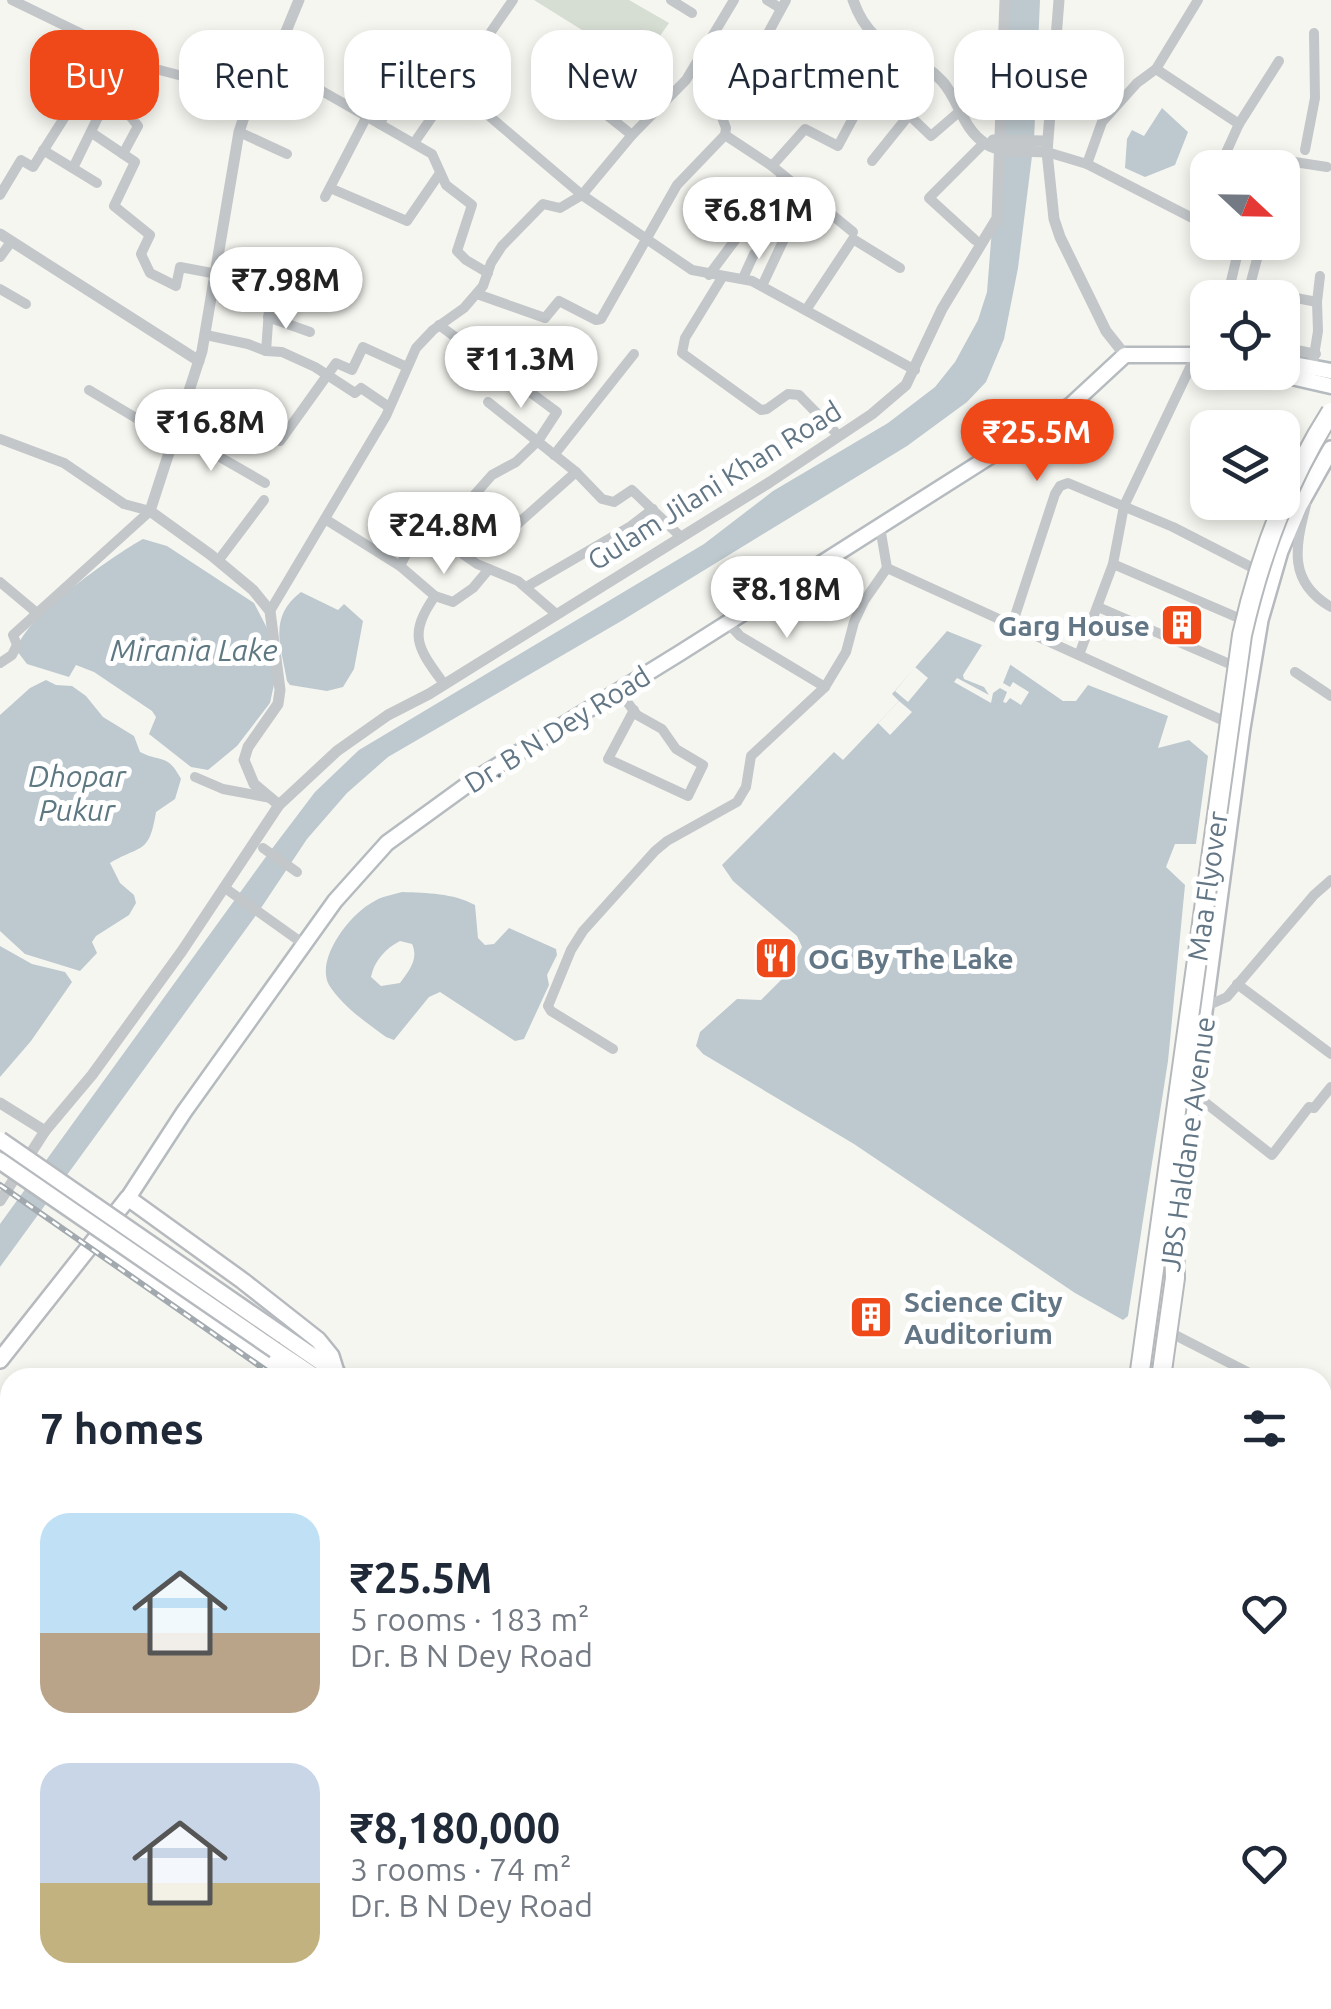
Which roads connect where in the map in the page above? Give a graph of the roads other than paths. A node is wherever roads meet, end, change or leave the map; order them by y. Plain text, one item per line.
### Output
1 (12, 0) edge
2 (299, 0) edge
3 (512, 0) edge
4 (671, 0) edge
5 (734, 0) edge
6 (767, 0) edge
7 (853, 0) edge
8 (1004, 0) edge
9 (1058, 0) edge
10 (1198, 0) edge
11 (783, 4) edge
12 (692, 13) dead end
13 (75, 30) edge
14 (287, 30) edge
15 (492, 30) edge
16 (717, 30) edge
17 (769, 30) edge
18 (1314, 33) dead end
19 (1279, 61) dead end
20 (693, 69) edge
21 (1156, 70) junction
22 (1315, 98) junction
23 (1331, 100) edge
24 (954, 102) edge
25 (954, 116) edge
26 (62, 120) edge
27 (98, 120) edge
28 (133, 120) edge
29 (244, 120) edge
30 (365, 120) edge
31 (374, 120) edge
32 (382, 120) edge
33 (431, 120) edge
34 (494, 120) edge
35 (613, 120) edge
36 (723, 120) edge
37 (852, 120) edge
38 (965, 120) edge
39 (380, 124) junction
40 (1239, 124) junction
41 (240, 132) junction
42 (92, 133) junction
43 (632, 135) junction
44 (724, 135) junction
45 (414, 143) junction
46 (984, 143) junction
47 (1003, 145) junction
48 (1041, 146) junction
49 (43, 150) junction
50 (1227, 150) edge
51 (1305, 150) dead end
52 (123, 154) junction
53 (287, 154) dead end
54 (872, 161) dead end
55 (1300, 163) edge
56 (1087, 164) junction
57 (772, 166) junction
58 (72, 168) junction
59 (1327, 168) dead end
60 (440, 173) junction
61 (783, 176) junction
62 (97, 182) dead end
63 (582, 195) junction
64 (0, 196) edge
65 (810, 197) junction
66 (1190, 216) edge
67 (853, 232) dead end
68 (6, 238) edge
69 (974, 240) dead end
70 (646, 241) junction
71 (754, 254) dead end
72 (0, 257) edge
73 (900, 268) dead end
74 (488, 273) junction
75 (217, 274) junction
76 (708, 275) junction
77 (723, 276) junction
78 (1320, 276) dead end
79 (744, 278) junction
80 (762, 286) junction
81 (0, 288) edge
82 (477, 294) junction
83 (270, 296) dead end
84 (1300, 300) edge
85 (1318, 302) junction
86 (26, 304) dead end
87 (806, 310) junction
88 (268, 317) junction
89 (439, 325) junction
90 (310, 332) dead end
91 (206, 335) junction
92 (266, 351) junction
93 (634, 354) dead end
94 (1125, 355) junction
95 (1190, 355) edge
96 (1300, 355) edge
97 (1314, 360) junction
98 (199, 361) junction
99 (1300, 361) edge
100 (408, 367) junction
101 (915, 370) junction
102 (1331, 371) edge
103 (328, 377) junction
104 (1190, 378) edge
105 (1300, 379) edge
106 (1331, 386) edge
107 (89, 390) dead end
108 (1331, 399) edge
109 (488, 402) dead end
110 (390, 407) junction
111 (1331, 412) edge
112 (1331, 433) edge
113 (174, 436) junction
114 (839, 436) junction
115 (0, 439) edge
116 (280, 440) dead end
117 (538, 441) junction
118 (1331, 449) edge
119 (1300, 452) edge
120 (554, 454) junction
121 (576, 472) junction
122 (265, 483) dead end
123 (1310, 489) junction
124 (264, 500) dead end
125 (468, 502) dead end
126 (1124, 506) junction
127 (653, 508) junction
128 (150, 511) junction
129 (325, 519) junction
130 (1272, 520) edge
131 (880, 527) junction
132 (513, 528) dead end
133 (682, 537) junction
134 (218, 561) junction
135 (1113, 564) junction
136 (400, 566) junction
137 (887, 568) junction
138 (1255, 568) junction
139 (489, 569) junction
140 (0, 582) edge
141 (526, 587) junction
142 (435, 596) junction
143 (1098, 607) junction
144 (1331, 608) edge
145 (270, 610) junction
146 (37, 613) junction
147 (555, 613) junction
148 (1241, 618) junction
149 (728, 623) junction
150 (1012, 626) junction
151 (1078, 655) junction
152 (0, 662) edge
153 (1232, 665) junction
154 (1295, 672) dead end
155 (444, 684) junction
156 (825, 687) junction
157 (618, 690) junction
158 (1331, 696) edge
159 (634, 710) junction
160 (1224, 721) junction
161 (195, 777) dead end
162 (275, 802) junction
163 (263, 848) dead end
164 (297, 872) dead end
165 (1331, 880) edge
166 (229, 891) junction
167 (305, 945) junction
168 (1238, 984) junction
169 (1187, 1006) junction
170 (1205, 1008) junction
171 (613, 1048) dead end
172 (1331, 1054) edge
173 (1331, 1087) edge
174 (1193, 1092) junction
175 (0, 1103) edge
176 (46, 1131) junction
177 (0, 1140) edge
178 (0, 1160) edge
179 (5, 1182) edge
180 (128, 1198) junction
181 (0, 1200) edge
182 (96, 1240) junction
183 (1175, 1335) dead end
184 (279, 1342) junction
185 (0, 1360) edge
186 (280, 1368) edge
187 (306, 1368) edge
188 (327, 1368) edge
189 (337, 1368) edge
190 (1138, 1368) edge
191 (1138, 1368) edge
192 (1156, 1368) edge
193 (1156, 1368) edge
194 (1239, 1368) edge

1 - 13 street
2 - 14 street
3 - 15 street
4 - 12 street
5 - 16 street
6 - 11 street
7 - 24 street
8 - 47 street, Gulam Jilani Khan Road
9 - 48 street
10 - 21 street
11 - 17 street
18 - 22 street
19 - 40 street
20 - 43 street
21 - 40 street
21 - 56 street
22 - 23 street
22 - 51 street
25 - 54 street
26 - 49 street
27 - 42 street
28 - 52 street
29 - 41 street
30 - 60 street
31 - 39 street
32 - 39 street
33 - 45 street
34 - 63 street
35 - 43 street
36 - 44 street
37 - 57 street
38 - 46 street
39 - 45 street
40 - 50 street
41 - 53 street
41 - 75 street
42 - 52 street
42 - 58 street
43 - 63 street
44 - 57 street
44 - 70 street
45 - 60 street
46 - 47 street
46 - 69 street
47 - 48 street
47 - 101 street, Gulam Jilani Khan Road
48 - 56 street
48 - 94 street
49 - 58 street
49 - 64 street
52 - 75 street
55 - 59 street
56 - 66 street
57 - 61 street
58 - 62 street
60 - 74 street
61 - 65 street
61 - 76 street
63 - 70 street
63 - 74 street
65 - 67 street
65 - 80 street
68 - 72 street
68 - 98 street
70 - 76 street
70 - 82 street
71 - 79 street
73 - 87 street
74 - 82 street
75 - 91 street
76 - 77 street
77 - 79 street
77 - 114 street
78 - 85 street
79 - 80 street
80 - 87 street
81 - 86 street
82 - 89 street
83 - 88 street
84 - 85 street
85 - 97 street
87 - 101 street
88 - 90 street
88 - 92 street
89 - 100 street
89 - 117 street
91 - 92 street
91 - 98 street
92 - 103 street
93 - 120 street
94 - 95 main road
94 - 131 main road, Dr. B N Dey Road
96 - 97 street
97 - 99 main road
97 - 102 main road
98 - 113 street
100 - 103 street
100 - 110 street
101 - 114 street, Gulam Jilani Khan Road
103 - 110 street
103 - 116 street
104 - 126 street
105 - 106 main road
107 - 113 street
108 - 119 main road
109 - 117 street
110 - 129 street
111 - 190 highway, Maa Flyover, bridge
112 - 192 highway, Maa Flyover, bridge
113 - 122 street
113 - 128 street
114 - 133 street, Gulam Jilani Khan Road
115 - 128 street
117 - 120 street
117 - 125 street
118 - 123 main road, JBS Haldane Avenue
120 - 121 street
121 - 127 street
121 - 132 street
123 - 144 street
123 - 170 main road, JBS Haldane Avenue
124 - 134 street
126 - 135 street
126 - 138 street
126 - 150 street
127 - 133 street
127 - 141 street
128 - 134 street
128 - 146 street
129 - 136 street
129 - 145 street
130 - 138 main road, JBS Haldane Avenue
131 - 137 street
131 - 149 main road, Dr. B N Dey Road
133 - 147 street, Gulam Jilani Khan Road
134 - 145 street
135 - 143 street
135 - 148 street
136 - 139 street
136 - 142 street
137 - 150 street
137 - 156 street
138 - 148 main road, JBS Haldane Avenue
139 - 141 street
139 - 142 street
140 - 146 street
141 - 147 street
142 - 155 street
143 - 151 street
143 - 153 street
145 - 162 street
146 - 152 street
147 - 155 street, Gulam Jilani Khan Road
148 - 153 main road, JBS Haldane Avenue
149 - 156 street
149 - 157 main road, Dr. B N Dey Road
150 - 151 street
151 - 160 street
153 - 160 main road, JBS Haldane Avenue
154 - 158 street
155 - 162 street, Gulam Jilani Khan Road
156 - 171 street
157 - 159 street
157 - 167 main road, Dr. B N Dey Road
159 - 159 street
160 - 169 main road, JBS Haldane Avenue
161 - 162 street
162 - 166 street, Gulam Jilani Khan Road
163 - 164 street
165 - 168 street
166 - 167 street
166 - 176 street, Gulam Jilani Khan Road
167 - 180 main road, Dr. B N Dey Road
168 - 170 street
168 - 172 street
169 - 170 street
169 - 191 main road, JBS Haldane Avenue
170 - 174 main road, JBS Haldane Avenue
173 - 174 street
174 - 193 main road, JBS Haldane Avenue
175 - 176 street
176 - 179 street, Gulam Jilani Khan Road
177 - 184 main road, bridge
178 - 184 main road, bridge
179 - 181 street, Gulam Jilani Khan Road
180 - 182 main road
180 - 189 main road
182 - 185 main road
182 - 186 main road
183 - 194 street
184 - 187 main road
184 - 188 main road

